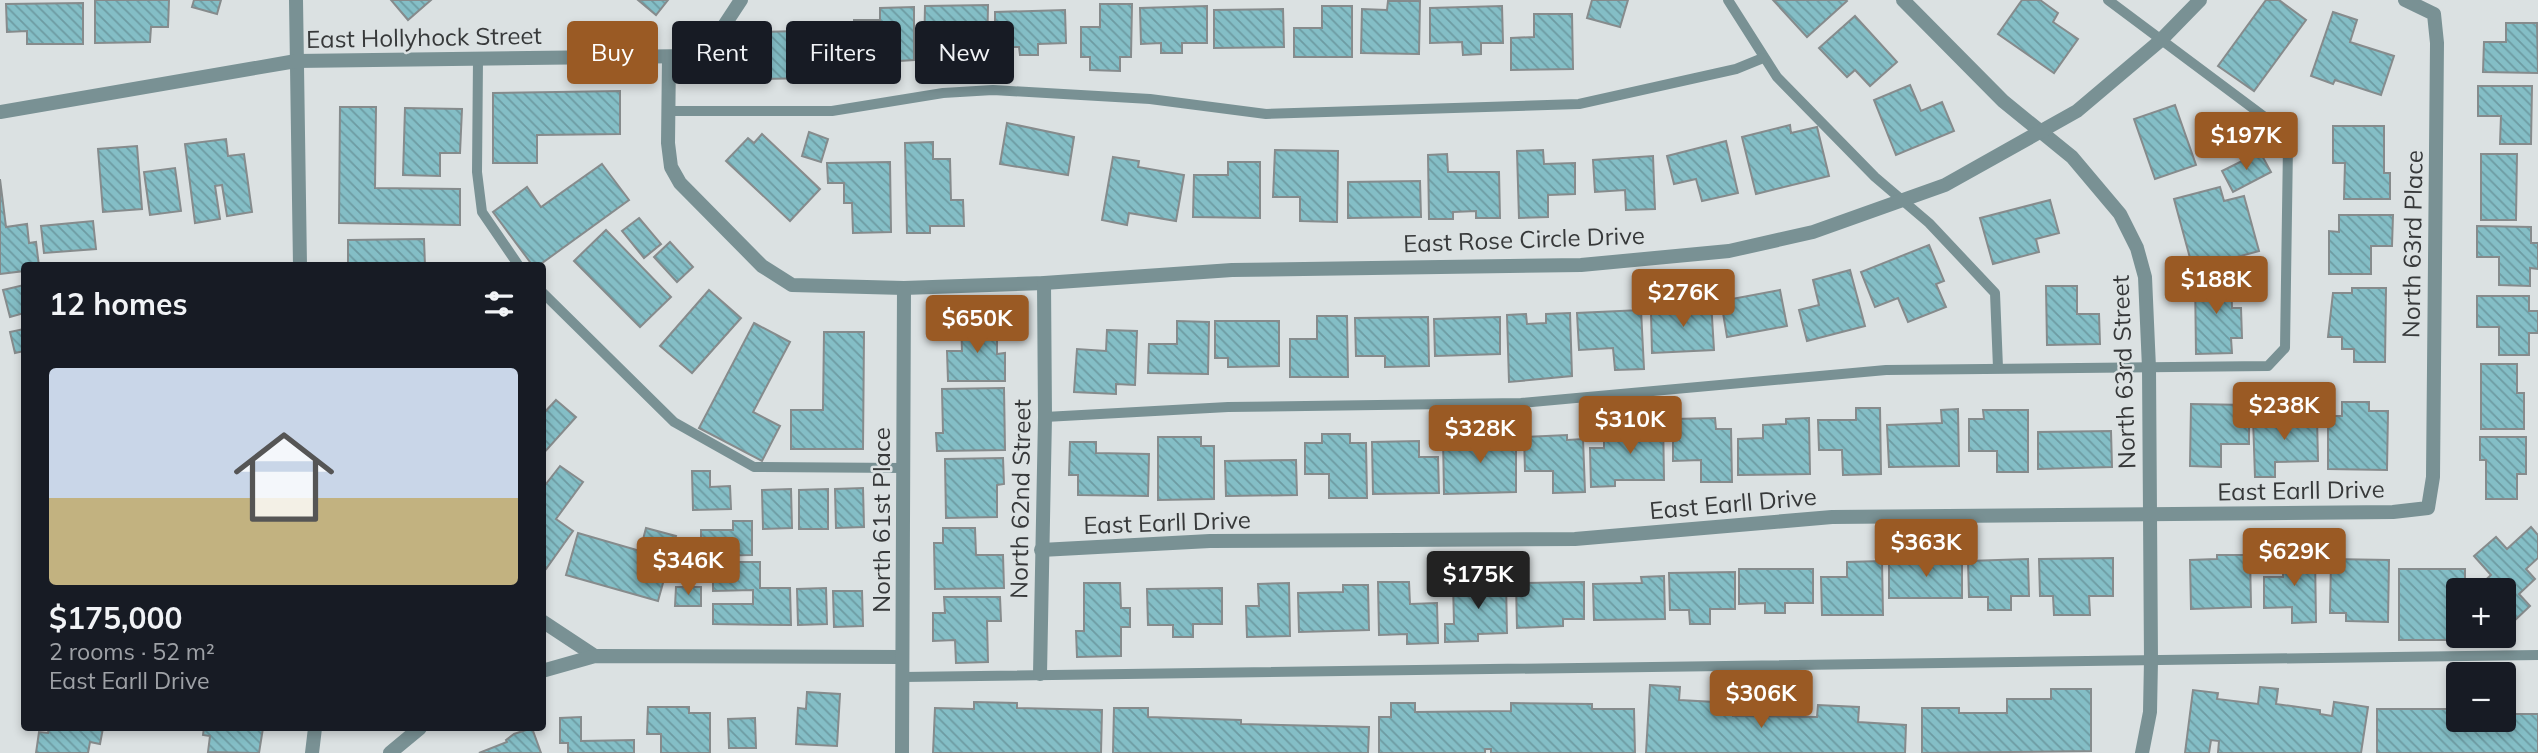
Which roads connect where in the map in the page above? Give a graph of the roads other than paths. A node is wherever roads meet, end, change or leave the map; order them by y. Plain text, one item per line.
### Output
1 (296, 0) edge
2 (741, 0) edge
3 (1728, 0) edge
4 (1903, 0) edge
5 (2108, 0) edge
6 (2200, 0) edge
7 (2405, 0) edge
8 (2161, 40) junction
9 (669, 57) junction
10 (1763, 58) junction
11 (478, 59) junction
12 (296, 61) junction
13 (669, 111) junction
14 (0, 112) edge
15 (2040, 132) junction
16 (1902, 201) junction
17 (300, 262) edge
18 (516, 262) edge
19 (1044, 283) junction
20 (905, 288) junction
21 (546, 296) edge
22 (1998, 368) junction
23 (2149, 368) junction
24 (1045, 418) junction
25 (904, 468) junction
26 (2428, 508) joint
27 (2151, 515) junction
28 (1041, 550) junction
29 (546, 624) edge
30 (2538, 655) edge
31 (595, 656) junction
32 (902, 657) junction
33 (2151, 660) junction
34 (546, 670) edge
35 (1040, 674) junction
36 (903, 677) junction
37 (315, 731) edge
38 (416, 731) edge
39 (312, 753) edge
40 (390, 753) edge
41 (902, 753) edge
42 (2142, 753) edge

1 - 12 street
2 - 9 street
3 - 10 lane
4 - 15 street, North 63rd Street
5 - 8 lane
6 - 8 street, East Rose Circle Drive
7 - 26 street, North 63rd Place
8 - 15 street, East Rose Circle Drive
8 - 23 lane
9 - 11 street, East Hollyhock Street
9 - 13 street
10 - 13 lane
10 - 16 lane
11 - 12 street, East Hollyhock Street
11 - 18 lane
12 - 14 street, East Hollyhock Street
12 - 17 street
13 - 20 street
15 - 16 street, East Rose Circle Drive
15 - 23 street, North 63rd Street
16 - 19 street, East Rose Circle Drive
16 - 22 lane
19 - 20 street, East Rose Circle Drive
19 - 24 street, North 62nd Street
20 - 25 street, North 61st Place
21 - 25 lane
22 - 23 lane
22 - 24 lane
23 - 27 street, North 63rd Street
24 - 28 street, North 62nd Street
25 - 32 street, North 61st Place
26 - 27 street, East Earll Drive
27 - 28 street, East Earll Drive
27 - 33 street, North 63rd Street
28 - 35 street, North 62nd Street
29 - 31 street
30 - 33 lane
31 - 32 street
31 - 34 street
32 - 36 street, North 61st Place
33 - 35 lane
33 - 42 street, North 63rd Street
35 - 36 lane
36 - 41 street, North 61st Place
37 - 39 street
38 - 40 street

